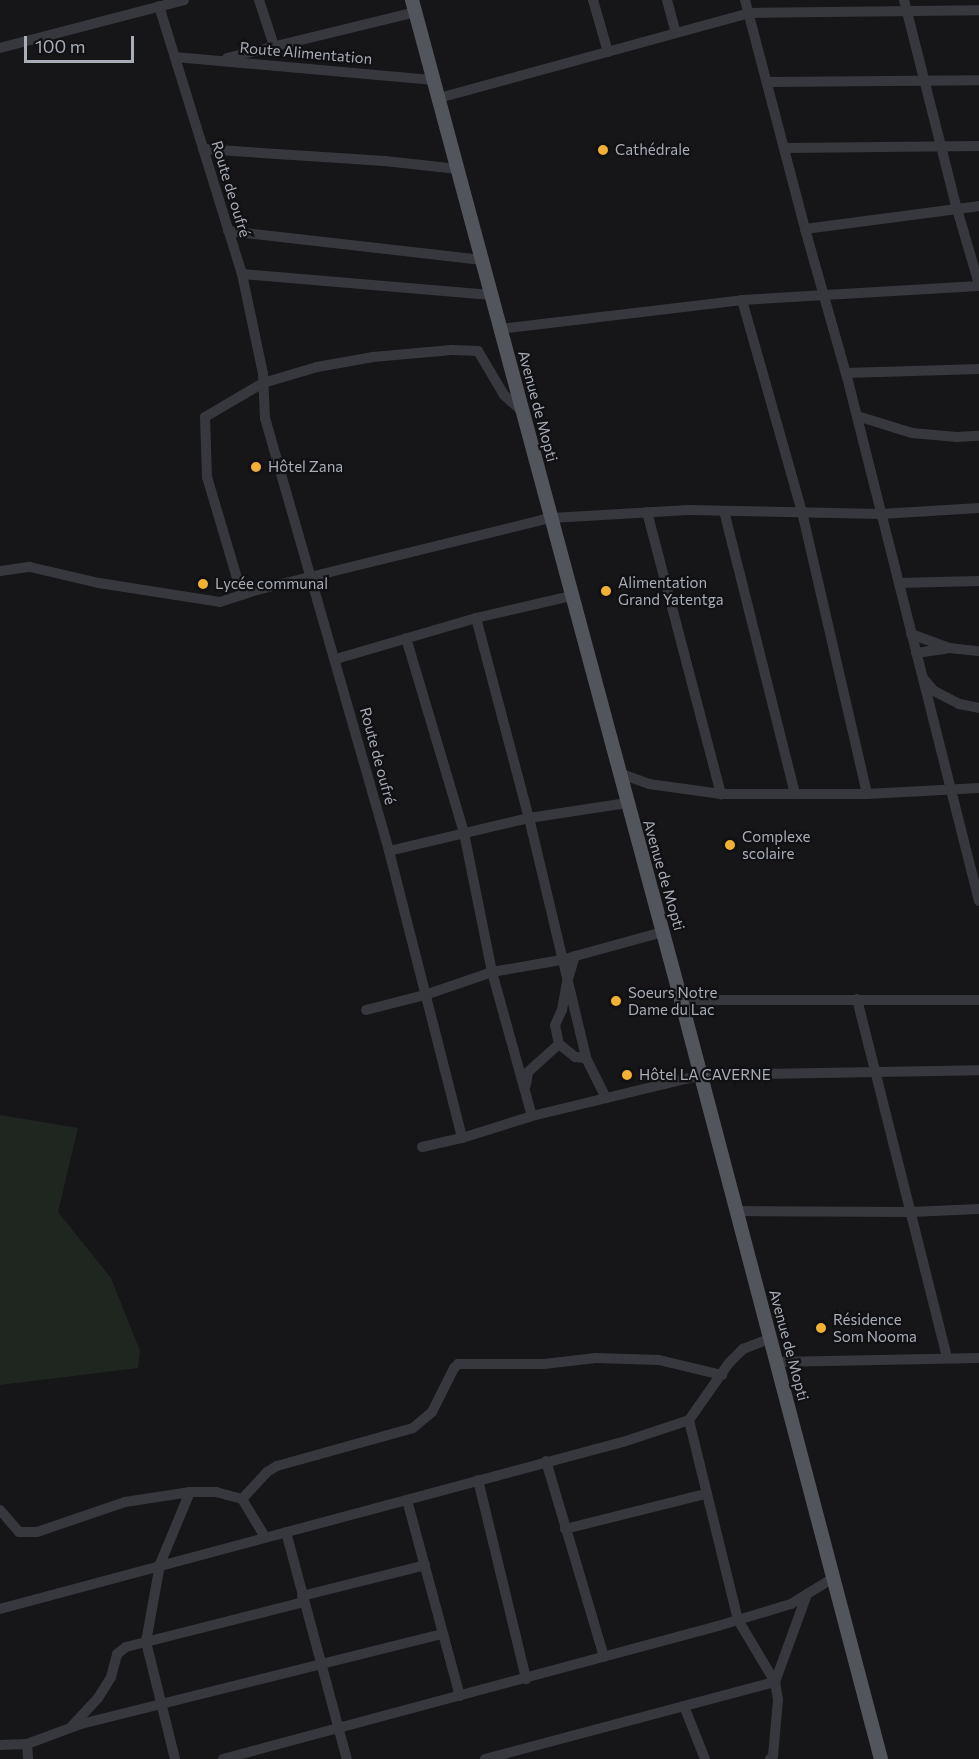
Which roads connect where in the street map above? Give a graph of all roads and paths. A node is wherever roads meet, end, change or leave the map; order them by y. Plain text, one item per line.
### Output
1 (182, 0) edge
2 (259, 0) edge
3 (593, 0) edge
4 (667, 0) edge
5 (745, 0) edge
6 (159, 6) junction
7 (414, 6) edge
8 (905, 6) edge
9 (979, 10) edge
10 (749, 13) junction
11 (676, 33) junction
12 (274, 46) junction
13 (0, 48) edge
14 (608, 52) junction
15 (175, 57) junction
16 (217, 60) junction
17 (434, 80) junction
18 (925, 80) junction
19 (979, 80) edge
20 (768, 82) junction
21 (439, 98) junction
22 (940, 145) junction
23 (979, 146) edge
24 (785, 148) junction
25 (203, 149) junction
26 (458, 169) junction
27 (979, 206) edge
28 (957, 209) junction
29 (805, 229) junction
30 (228, 231) junction
31 (482, 260) junction
32 (242, 274) junction
33 (979, 285) edge
34 (491, 295) junction
35 (825, 297) junction
36 (742, 300) junction
37 (500, 329) junction
38 (979, 369) edge
39 (846, 373) junction
40 (263, 383) junction
41 (522, 411) junction
42 (857, 416) junction
43 (979, 435) edge
44 (979, 508) edge
45 (724, 511) junction
46 (647, 512) junction
47 (801, 512) junction
48 (881, 514) junction
49 (550, 518) junction
50 (0, 571) edge
51 (311, 577) junction
52 (979, 581) edge
53 (899, 583) junction
54 (242, 595) junction
55 (571, 596) junction
56 (476, 618) junction
57 (911, 634) junction
58 (406, 638) junction
59 (950, 648) junction
60 (979, 651) edge
61 (916, 653) junction
62 (336, 659) junction
63 (921, 675) junction
64 (979, 708) edge
65 (620, 773) junction
66 (949, 788) junction
67 (979, 788) edge
68 (721, 794) junction
69 (795, 794) junction
70 (867, 794) junction
71 (627, 803) junction
72 (529, 818) junction
73 (464, 832) junction
74 (389, 851) junction
75 (979, 901) edge
76 (663, 932) junction
77 (575, 956) junction
78 (561, 960) junction
79 (492, 972) junction
80 (567, 982) junction
81 (425, 995) junction
82 (857, 999) junction
83 (681, 1000) junction
84 (979, 1000) edge
85 (366, 1010) dead end
86 (559, 1044) junction
87 (586, 1058) junction
88 (875, 1070) junction
89 (979, 1070) edge
90 (701, 1075) junction
91 (525, 1090) junction
92 (606, 1098) junction
93 (532, 1116) junction
94 (462, 1138) junction
95 (422, 1147) dead end
96 (979, 1209) edge
97 (736, 1211) junction
98 (910, 1212) junction
99 (771, 1338) junction
100 (947, 1358) junction
101 (979, 1358) edge
102 (777, 1362) junction
103 (722, 1375) junction
104 (689, 1420) junction
105 (546, 1461) junction
106 (477, 1480) junction
107 (190, 1492) junction
108 (705, 1494) junction
109 (242, 1499) junction
110 (407, 1500) junction
111 (0, 1510) edge
112 (565, 1529) junction
113 (286, 1532) junction
114 (265, 1537) junction
115 (160, 1564) junction
116 (425, 1565) junction
117 (833, 1578) junction
118 (807, 1594) junction
119 (303, 1599) junction
120 (0, 1609) edge
121 (738, 1620) junction
122 (443, 1634) junction
123 (146, 1642) junction
124 (603, 1658) junction
125 (320, 1666) junction
126 (526, 1679) junction
127 (775, 1682) junction
128 (460, 1696) junction
129 (161, 1705) junction
130 (684, 1706) junction
131 (69, 1729) junction
132 (339, 1730) junction
133 (27, 1744) junction
134 (0, 1745) edge
135 (28, 1759) edge
136 (175, 1759) edge
137 (223, 1759) edge
138 (347, 1759) edge
139 (485, 1759) edge
140 (705, 1759) edge
141 (770, 1759) edge
142 (881, 1759) edge

1 - 6 street
2 - 12 street
3 - 14 street
4 - 11 street
5 - 10 street
6 - 13 street
6 - 15 street, Route de oufré
7 - 12 street
7 - 17 main road, Avenue de Mopti
8 - 9 street
8 - 10 street
8 - 18 street
10 - 11 street
10 - 20 street
11 - 14 street
12 - 16 street
14 - 21 street
15 - 16 street, Route Alimentation
15 - 25 street, Route de oufré
16 - 17 street, Route Alimentation
17 - 21 main road, Avenue de Mopti
18 - 19 street
18 - 20 street
18 - 22 street
20 - 24 street
21 - 26 main road, Avenue de Mopti
22 - 23 street
22 - 24 street
22 - 28 street
24 - 29 street
25 - 26 street
25 - 30 street, Route de oufré
26 - 31 main road, Avenue de Mopti
27 - 28 street
28 - 29 street
28 - 33 street
29 - 35 street
30 - 31 street
30 - 32 street, Route de oufré
31 - 34 main road, Avenue de Mopti
32 - 34 street
32 - 40 street, Route de oufré
33 - 35 street
34 - 37 main road, Avenue de Mopti
35 - 36 street
35 - 39 street
36 - 37 street
36 - 47 street
37 - 41 main road, Avenue de Mopti
38 - 39 street
39 - 42 street
40 - 41 street
40 - 51 street, Route de oufré
40 - 54 street
41 - 49 main road, Avenue de Mopti
42 - 43 street
42 - 48 street
44 - 48 street
45 - 46 street
45 - 47 street
45 - 69 street
46 - 49 street
46 - 68 street
47 - 48 street
47 - 70 street
48 - 53 street
49 - 51 street
49 - 55 main road, Avenue de Mopti
50 - 54 street
51 - 54 street
51 - 62 street, Route de oufré
52 - 53 street
53 - 57 street
55 - 56 street
55 - 65 main road, Avenue de Mopti
56 - 58 street
56 - 72 street
57 - 59 street
57 - 61 street
58 - 62 street
58 - 73 street
59 - 60 street
59 - 61 street
61 - 63 street
62 - 74 street, Route de oufré
63 - 64 street
63 - 66 street
65 - 68 street
65 - 71 main road, Avenue de Mopti
66 - 67 street
66 - 70 street
66 - 75 street
68 - 69 street
69 - 70 street
71 - 72 street
71 - 76 main road, Avenue de Mopti
72 - 73 street
72 - 78 street
73 - 74 street
73 - 79 street
74 - 81 street, Route de oufré
76 - 77 street
76 - 83 main road, Avenue de Mopti
77 - 78 street
77 - 80 street
78 - 79 street
78 - 80 street
79 - 81 street
79 - 91 street
80 - 86 street
80 - 87 street
81 - 85 street
81 - 94 street, Route de oufré
82 - 83 street
82 - 84 street
82 - 88 street
83 - 90 main road, Avenue de Mopti
86 - 87 street
86 - 91 street
87 - 92 street
88 - 89 street
88 - 90 street
88 - 98 street
90 - 92 street
90 - 97 main road, Avenue de Mopti
91 - 93 street
92 - 93 street
93 - 94 street
94 - 95 street
96 - 98 street
97 - 98 street
97 - 99 main road, Avenue de Mopti
98 - 100 street
99 - 102 main road, Avenue de Mopti
99 - 103 street
100 - 101 street
100 - 102 street
102 - 117 main road, Avenue de Mopti
103 - 104 street
103 - 109 street
104 - 105 street
104 - 108 street
105 - 106 street
105 - 112 street
106 - 110 street
106 - 126 street
107 - 109 street
107 - 111 street
107 - 115 street
108 - 112 street
108 - 121 street
109 - 114 street
110 - 113 street
110 - 116 street
112 - 124 street
113 - 114 street
113 - 119 street
114 - 115 street
115 - 120 street
115 - 123 street
116 - 119 street
116 - 122 street
117 - 118 street
117 - 142 main road, Avenue de Mopti
118 - 121 street
118 - 127 street
119 - 123 street
119 - 125 street
121 - 124 street
121 - 127 street
122 - 125 street
122 - 128 street
123 - 129 street
123 - 131 street
124 - 126 street
125 - 129 street
125 - 132 street
126 - 128 street
127 - 130 street
127 - 141 street
128 - 132 street
129 - 131 street
129 - 136 street
130 - 139 street
130 - 140 street
131 - 133 street
132 - 137 street
132 - 138 street
133 - 134 street
133 - 135 street

